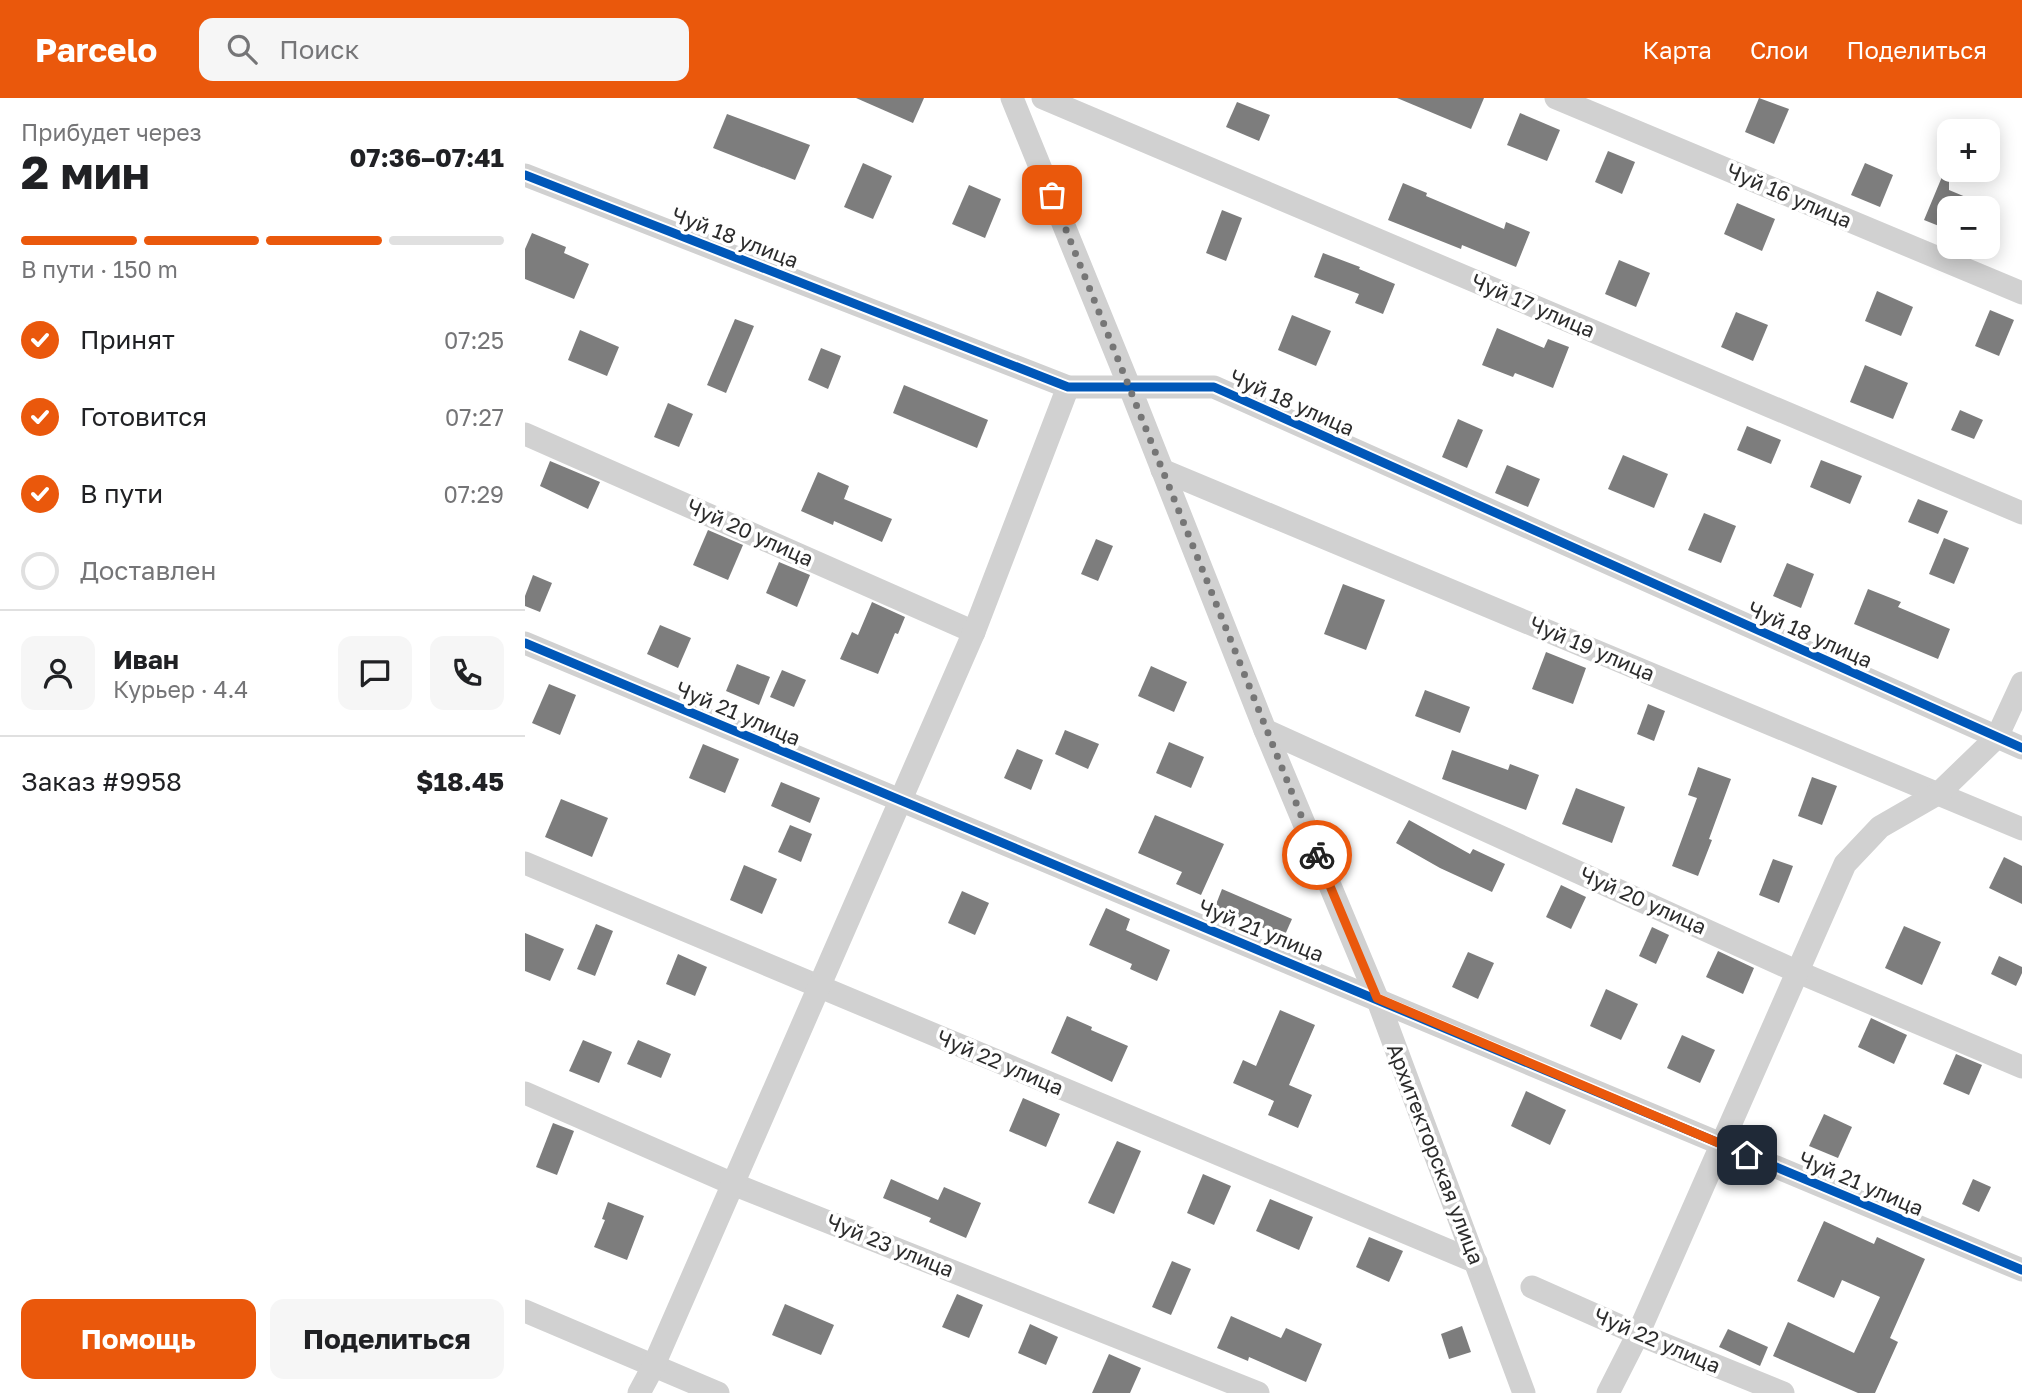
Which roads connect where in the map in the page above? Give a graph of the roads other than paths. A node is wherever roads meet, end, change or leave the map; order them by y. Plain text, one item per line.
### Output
1 (1012, 98) edge
2 (1043, 98) edge
3 (1556, 98) edge
4 (525, 175) edge
5 (2022, 293) edge
6 (1068, 387) junction
7 (1130, 388) junction
8 (525, 434) edge
9 (1162, 470) junction
10 (2022, 513) edge
11 (974, 632) junction
12 (525, 643) edge
13 (2022, 683) edge
14 (1265, 730) junction
15 (1997, 737) junction
16 (2022, 748) edge
17 (1940, 793) junction
18 (901, 801) junction
19 (2022, 829) edge
20 (525, 863) edge
21 (1798, 972) junction
22 (819, 988) junction
23 (1377, 998) junction
24 (2022, 1067) edge
25 (525, 1093) edge
26 (1722, 1145) junction
27 (733, 1184) junction
28 (1476, 1262) junction
29 (2022, 1270) edge
30 (1532, 1287) dead end
31 (525, 1311) edge
32 (1638, 1334) junction
33 (653, 1367) junction
34 (639, 1393) edge
35 (718, 1393) edge
36 (1258, 1393) edge
37 (1524, 1393) edge
38 (1608, 1393) edge
39 (1783, 1393) edge

1 - 7 street, Архитекторская улица
2 - 10 street, Чуй 17 улица
3 - 5 street, Чуй 16 улица
4 - 6 street, Чуй 18 улица
6 - 7 street, Чуй 18 улица
6 - 11 street
7 - 9 street, Архитекторская улица
7 - 15 street, Чуй 18 улица
8 - 11 street, Чуй 20 улица
9 - 14 street, Архитекторская улица
9 - 17 street, Чуй 19 улица
11 - 18 street
12 - 18 street, Чуй 21 улица
13 - 15 street
14 - 21 street, Чуй 20 улица
14 - 23 street, Архитекторская улица
15 - 16 street, Чуй 18 улица
15 - 17 street
17 - 19 street, Чуй 19 улица
17 - 21 street
18 - 22 street
18 - 23 street, Чуй 21 улица
20 - 22 street, Чуй 22 улица
21 - 24 street, Чуй 20 улица
21 - 26 street
22 - 27 street
22 - 28 street, Чуй 22 улица
23 - 26 street, Чуй 21 улица
23 - 28 street, Архитекторская улица
25 - 27 street, Чуй 23 улица
26 - 29 street, Чуй 21 улица
26 - 32 street
27 - 33 street
27 - 36 street, Чуй 23 улица
28 - 37 street, Архитекторская улица
30 - 32 street, Чуй 22 улица
31 - 33 street
32 - 38 street
32 - 39 street, Чуй 22 улица
33 - 34 street
33 - 35 street

